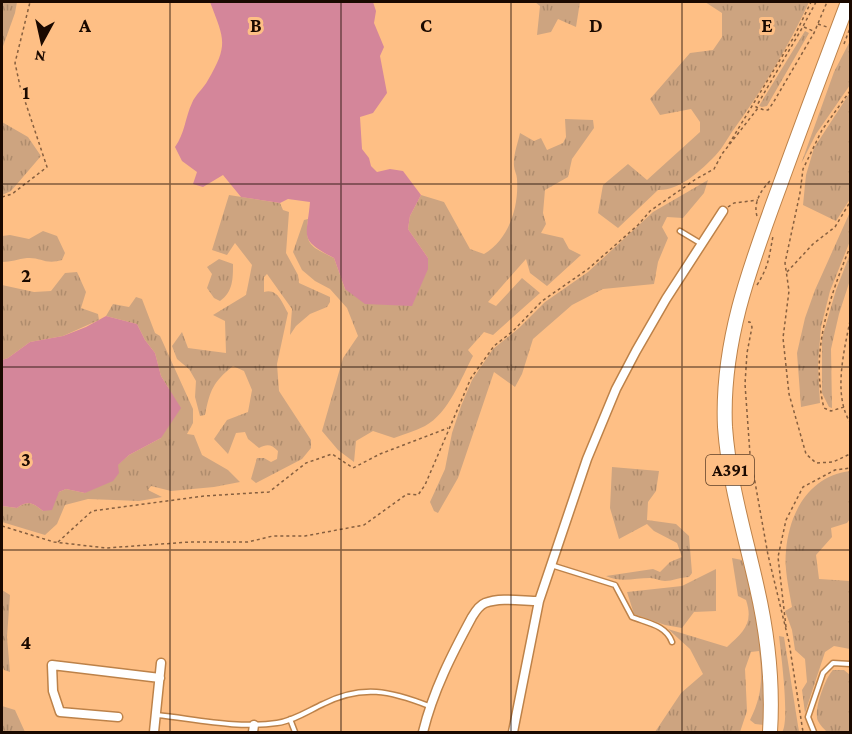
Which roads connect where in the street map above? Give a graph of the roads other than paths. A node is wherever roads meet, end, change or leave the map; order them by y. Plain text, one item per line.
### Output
1 (848, 2) edge
2 (723, 211) road end
3 (680, 231) dead end
4 (701, 243) junction
5 (550, 565) junction
6 (538, 601) junction
7 (672, 642) dead end
8 (162, 663) dead end
9 (850, 664) edge
10 (160, 678) junction
11 (429, 706) junction
12 (156, 715) junction
13 (118, 717) dead end
14 (290, 719) junction
15 (253, 728) edge
16 (154, 732) edge
17 (295, 732) edge
18 (423, 732) edge
19 (513, 732) edge
20 (770, 732) edge
21 (814, 732) edge

1 - 20 highway, A391
2 - 4 street
3 - 4 lane
4 - 5 street
5 - 6 street
5 - 7 lane
6 - 11 street
6 - 19 street
8 - 10 street
9 - 21 lane
10 - 12 street
10 - 13 street
11 - 14 lane
11 - 18 street
12 - 15 lane
12 - 16 street
14 - 15 lane
14 - 17 lane

